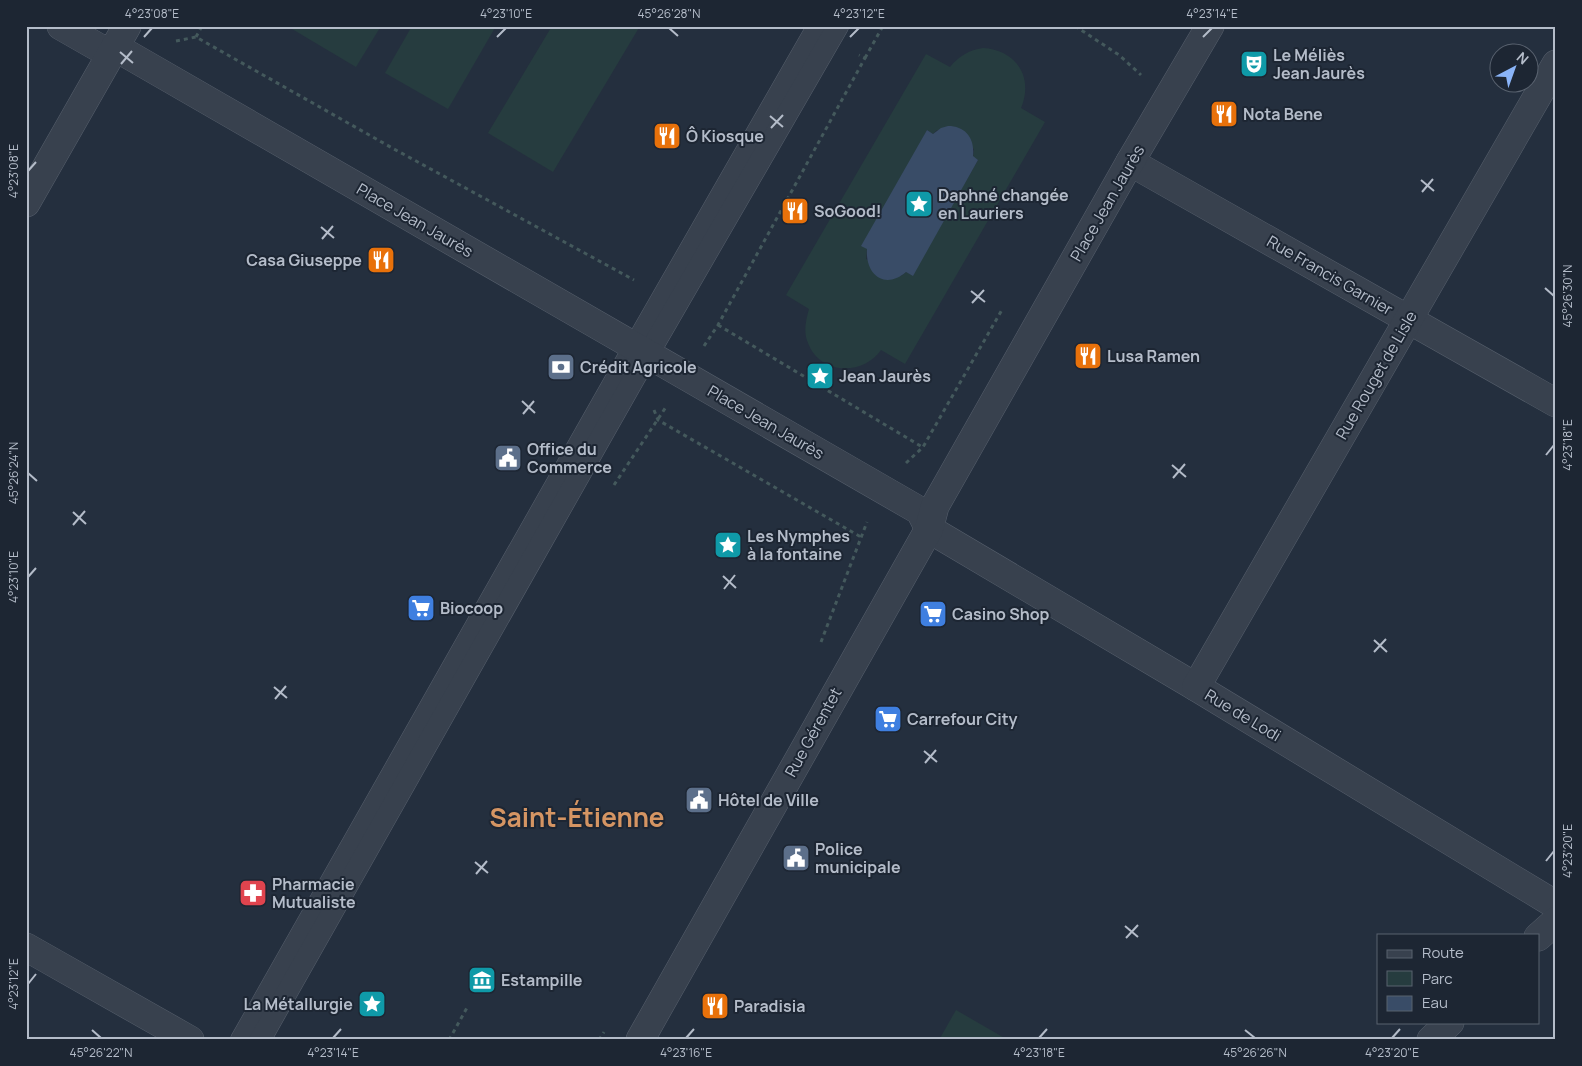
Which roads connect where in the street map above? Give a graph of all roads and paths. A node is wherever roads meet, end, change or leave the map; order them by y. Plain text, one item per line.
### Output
1 (61, 26) edge
2 (202, 26) edge
3 (883, 26) edge
4 (1075, 26) edge
5 (1210, 26) edge
6 (829, 30) edge
7 (196, 37) junction
8 (122, 42) edge
9 (865, 58) junction
10 (1556, 64) edge
11 (1144, 66) dead end
12 (1139, 74) junction
13 (1172, 92) junction
14 (1130, 162) junction
15 (26, 203) edge
16 (641, 284) dead end
17 (1006, 303) dead end
18 (1408, 320) junction
19 (718, 324) junction
20 (641, 351) junction
21 (684, 376) junction
22 (1556, 403) edge
23 (658, 420) junction
24 (923, 447) junction
25 (929, 451) dead end
26 (883, 489) junction
27 (610, 492) dead end
28 (929, 529) junction
29 (861, 537) junction
30 (821, 645) dead end
31 (1196, 687) junction
32 (1556, 905) edge
33 (1556, 921) edge
34 (1540, 935) edge
35 (26, 947) edge
36 (468, 1006) dead end
37 (1448, 1024) edge
38 (190, 1040) edge
39 (241, 1040) edge
40 (260, 1040) edge
41 (449, 1040) edge
42 (640, 1040) edge
43 (1432, 1040) edge

1 - 8 street
2 - 7 path
3 - 9 path
4 - 12 path
5 - 13 street, Place Jean Jaurès
6 - 9 path
6 - 20 lane
7 - 8 path
7 - 16 path
8 - 15 street
8 - 20 street, Place Jean Jaurès
9 - 19 path
10 - 18 street, Rue Rouget de Lisle
11 - 12 path
12 - 13 path
13 - 14 street, Place Jean Jaurès
14 - 18 street, Rue Francis Garnier
14 - 28 street, Place Jean Jaurès
17 - 24 path
18 - 22 street, Rue Francis Garnier
18 - 31 street, Rue Rouget de Lisle
19 - 21 path
19 - 24 path
20 - 21 street, Place Jean Jaurès
20 - 39 lane
20 - 40 lane
21 - 23 path
21 - 26 street, Place Jean Jaurès
23 - 27 path
23 - 29 path
24 - 25 path
24 - 26 path
26 - 28 street, Place Jean Jaurès
26 - 29 path
28 - 31 street, Rue de Lodi
28 - 42 street, Rue Gérentet
29 - 30 path
31 - 32 street, Rue de Lodi
33 - 34 street
35 - 38 street
36 - 41 path
37 - 43 street

